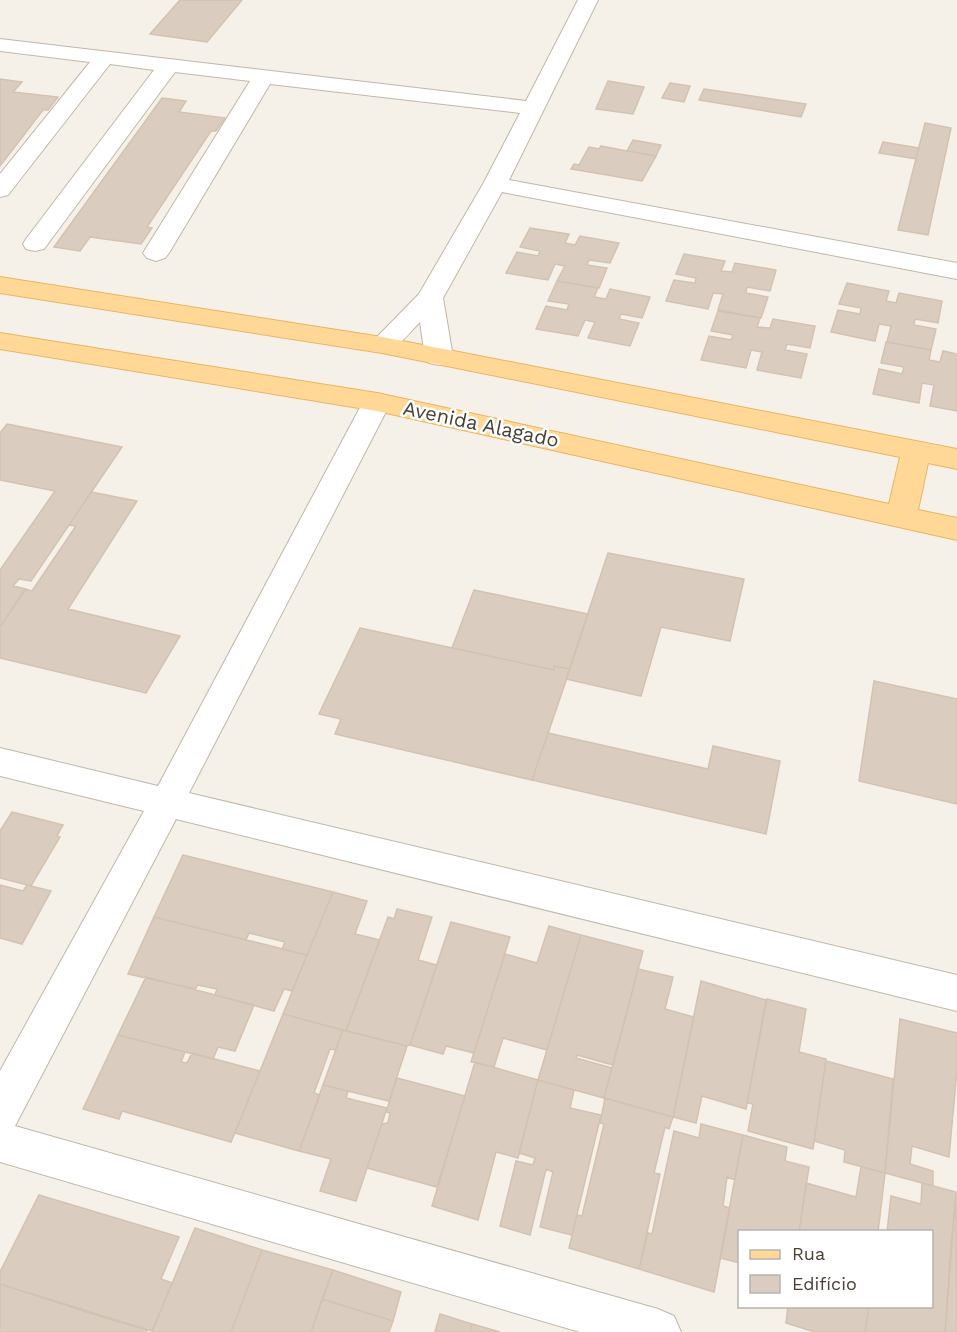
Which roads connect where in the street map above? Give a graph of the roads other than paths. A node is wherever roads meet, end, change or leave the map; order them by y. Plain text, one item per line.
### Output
1 (588, 0) edge
2 (4, 51) edge
3 (105, 57) junction
4 (169, 65) junction
5 (264, 76) junction
6 (532, 108) junction
7 (495, 184) junction
8 (0, 190) edge
9 (35, 244) dead end
10 (156, 253) dead end
11 (957, 271) edge
12 (0, 285) edge
13 (430, 298) junction
14 (0, 340) edge
15 (382, 345) junction
16 (439, 357) junction
17 (376, 402) junction
18 (915, 450) junction
19 (957, 459) edge
20 (902, 515) junction
21 (957, 529) edge
22 (0, 762) edge
23 (167, 802) junction
24 (957, 993) edge
25 (0, 1112) edge
26 (0, 1142) edge
27 (658, 1332) edge

1 - 6 street
2 - 3 street
3 - 4 street
3 - 8 street
4 - 5 street
4 - 9 street
5 - 6 street
5 - 10 street
6 - 7 street
7 - 11 street
7 - 13 street
12 - 15 main road
13 - 15 street
13 - 16 street
14 - 17 main road, Avenida Alagado
15 - 16 main road
16 - 18 main road
17 - 20 main road, Avenida Alagado
17 - 23 street
18 - 19 main road
18 - 20 main road
20 - 21 main road, Avenida Alagado
22 - 23 street
23 - 24 street
23 - 25 street
26 - 27 street

